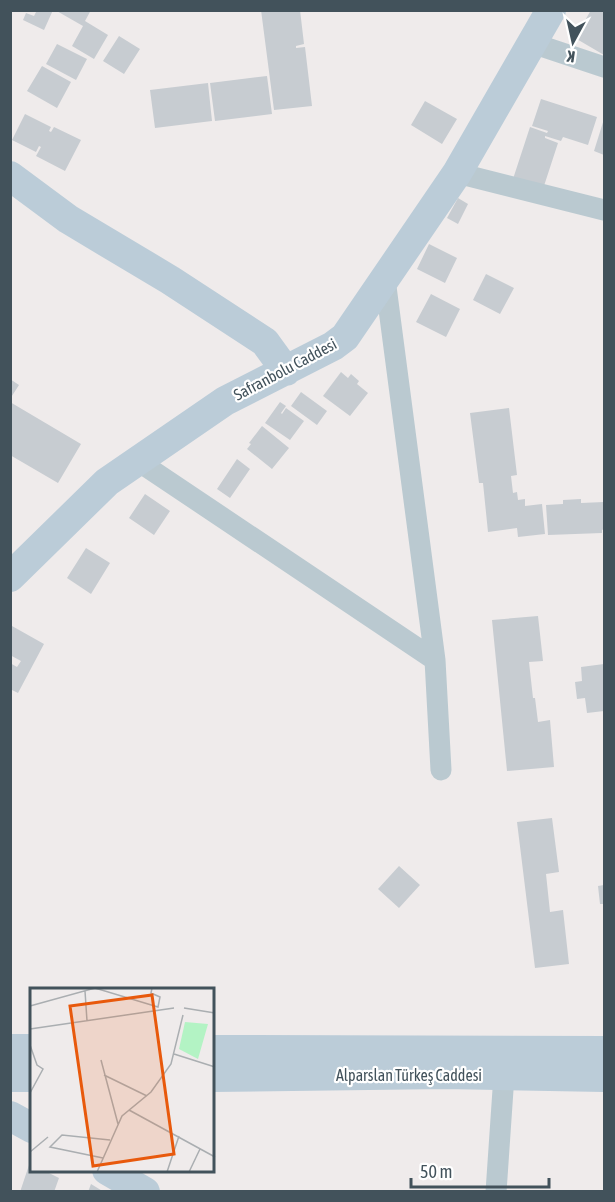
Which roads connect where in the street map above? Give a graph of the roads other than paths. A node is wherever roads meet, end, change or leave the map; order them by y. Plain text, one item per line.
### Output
1 (551, 10) edge
2 (532, 43) junction
3 (604, 67) edge
4 (457, 173) junction
5 (10, 176) edge
6 (604, 210) edge
7 (385, 279) junction
8 (286, 371) junction
9 (138, 461) junction
10 (10, 577) edge
11 (435, 660) junction
12 (441, 770) dead end
13 (10, 1049) edge
14 (30, 1049) edge
15 (214, 1050) edge
16 (604, 1051) edge
17 (504, 1075) junction
18 (10, 1077) edge
19 (30, 1077) edge
20 (214, 1077) edge
21 (604, 1077) edge
22 (10, 1116) edge
23 (30, 1127) edge
24 (111, 1172) edge
25 (145, 1191) edge
26 (496, 1191) edge

1 - 2 street, Safranbolu Caddesi
2 - 3 street
2 - 4 street, Safranbolu Caddesi
4 - 6 street
4 - 7 street, Safranbolu Caddesi
5 - 8 street
7 - 8 street, Safranbolu Caddesi
7 - 11 street
8 - 9 street, Safranbolu Caddesi
9 - 10 street, Safranbolu Caddesi
9 - 11 street
11 - 12 street
13 - 14 street
15 - 16 street, Alparslan Türkeş Caddesi
17 - 20 street, Alparslan Türkeş Caddesi
17 - 21 street, Alparslan Türkeş Caddesi
17 - 26 street
18 - 19 street
22 - 23 street
24 - 25 street

